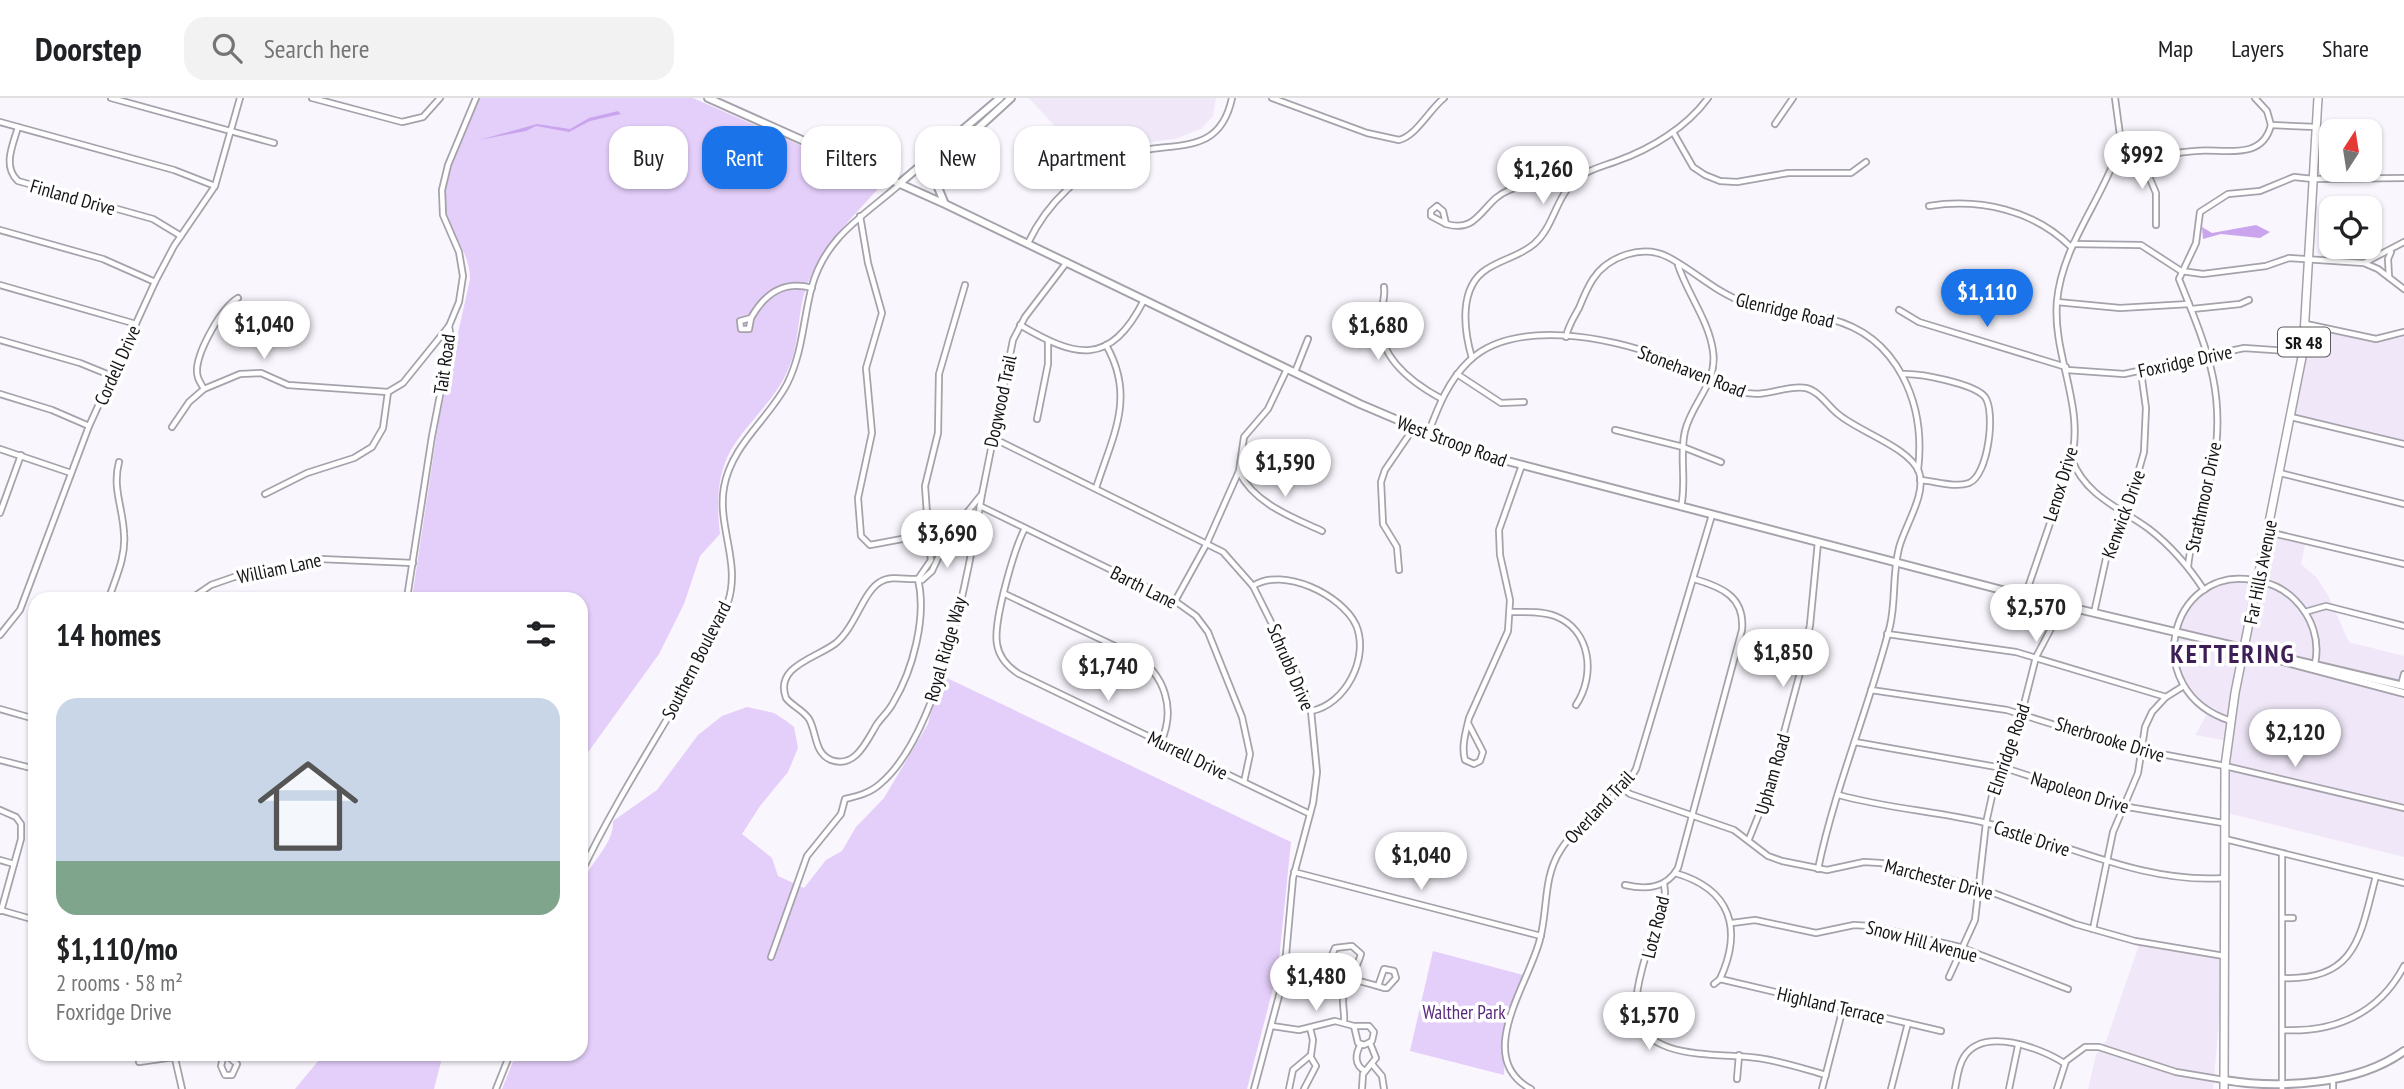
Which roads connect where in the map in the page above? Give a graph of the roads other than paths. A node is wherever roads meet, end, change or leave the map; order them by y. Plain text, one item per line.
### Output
1 (111, 98) edge
2 (240, 98) edge
3 (312, 98) edge
4 (440, 98) edge
5 (477, 98) edge
6 (708, 98) edge
7 (1000, 98) edge
8 (1011, 98) edge
9 (1232, 98) edge
10 (1272, 98) edge
11 (1444, 98) edge
12 (1708, 98) edge
13 (1793, 98) edge
14 (2115, 98) edge
15 (2255, 98) edge
16 (2318, 98) edge
17 (1437, 100) edge
18 (0, 122) edge
19 (1775, 124) dead end
20 (2272, 125) junction
21 (967, 126) edge
22 (980, 126) edge
23 (18, 127) junction
24 (2317, 127) junction
25 (231, 131) junction
26 (1673, 132) junction
27 (801, 139) edge
28 (274, 143) dead end
29 (1866, 162) dead end
30 (915, 170) edge
31 (2404, 178) edge
32 (2314, 179) junction
33 (901, 182) edge
34 (901, 183) edge
35 (1570, 186) junction
36 (215, 187) junction
37 (892, 189) edge
38 (939, 189) edge
39 (945, 204) junction
40 (1929, 206) dead end
41 (860, 215) junction
42 (1446, 224) dead end
43 (2157, 225) dead end
44 (0, 230) edge
45 (181, 236) junction
46 (2404, 242) edge
47 (1028, 243) junction
48 (2072, 246) junction
49 (2392, 250) junction
50 (2308, 259) junction
51 (1067, 261) junction
52 (2364, 263) junction
53 (1678, 264) junction
54 (2181, 271) junction
55 (2389, 278) junction
56 (155, 282) junction
57 (0, 285) edge
58 (965, 285) dead end
59 (1384, 287) dead end
60 (811, 288) junction
61 (2404, 289) edge
62 (238, 298) dead end
63 (1145, 299) junction
64 (2249, 300) dead end
65 (2057, 302) junction
66 (2190, 307) junction
67 (1899, 310) dead end
68 (751, 318) dead end
69 (136, 324) junction
70 (2306, 324) junction
71 (1020, 325) junction
72 (449, 326) junction
73 (2404, 332) edge
74 (1566, 337) junction
75 (1308, 339) dead end
76 (0, 340) edge
77 (1048, 341) junction
78 (1105, 345) junction
79 (2303, 352) junction
80 (2209, 356) junction
81 (1472, 358) junction
82 (2066, 368) junction
83 (1288, 369) junction
84 (1295, 372) junction
85 (2141, 372) junction
86 (1457, 374) junction
87 (1903, 374) junction
88 (112, 376) junction
89 (1710, 380) junction
90 (204, 389) junction
91 (388, 392) junction
92 (0, 394) edge
93 (1442, 399) junction
94 (1524, 402) dead end
95 (2291, 417) junction
96 (1037, 419) dead end
97 (89, 426) junction
98 (172, 427) dead end
99 (1413, 429) junction
100 (1615, 430) dead end
101 (1428, 435) junction
102 (992, 438) junction
103 (2404, 444) edge
104 (1683, 447) junction
105 (0, 449) edge
106 (21, 455) junction
107 (2072, 458) junction
108 (119, 462) dead end
109 (1721, 462) dead end
110 (1522, 466) junction
111 (1918, 470) junction
112 (1239, 471) junction
113 (71, 473) junction
114 (2280, 473) junction
115 (1920, 480) junction
116 (1096, 488) junction
117 (265, 494) dead end
118 (982, 494) junction
119 (2404, 504) edge
120 (980, 506) junction
121 (1681, 507) junction
122 (2122, 512) junction
123 (0, 513) edge
124 (1712, 515) junction
125 (1025, 528) junction
126 (1322, 531) dead end
127 (2268, 532) junction
128 (932, 536) junction
129 (1818, 542) junction
130 (1207, 543) junction
131 (931, 555) junction
132 (938, 558) junction
133 (1895, 562) junction
134 (413, 563) junction
135 (2404, 564) edge
136 (2188, 567) junction
137 (1399, 570) dead end
138 (928, 572) junction
139 (918, 579) junction
140 (1694, 579) junction
141 (2258, 581) junction
142 (1253, 586) junction
143 (2204, 590) junction
144 (111, 592) edge
145 (201, 592) edge
146 (408, 592) edge
147 (1005, 594) junction
148 (2025, 596) junction
149 (1175, 601) junction
150 (2060, 605) junction
151 (1511, 612) junction
152 (2305, 612) junction
153 (2094, 613) junction
154 (2404, 626) edge
155 (2176, 633) junction
156 (1887, 634) junction
157 (0, 635) edge
158 (2244, 650) junction
159 (2036, 657) junction
160 (2315, 664) junction
161 (2404, 674) edge
162 (2403, 685) edge
163 (2182, 687) junction
164 (1871, 690) junction
165 (2404, 693) edge
166 (2166, 697) junction
167 (1576, 705) dead end
168 (0, 709) edge
169 (1311, 711) junction
170 (2022, 713) junction
171 (28, 717) edge
172 (1468, 720) junction
173 (2231, 721) junction
174 (1161, 742) junction
175 (1855, 742) junction
176 (2141, 751) junction
177 (0, 760) edge
178 (2225, 766) junction
179 (28, 767) edge
180 (2000, 768) junction
181 (1244, 782) junction
182 (1622, 788) junction
183 (1839, 794) junction
184 (2122, 806) junction
185 (2404, 808) edge
186 (0, 810) edge
187 (1310, 814) junction
188 (1691, 815) junction
189 (1986, 823) junction
190 (2224, 823) junction
191 (1749, 839) junction
192 (2224, 839) junction
193 (2282, 853) junction
194 (588, 859) edge
195 (0, 860) edge
196 (2107, 861) junction
197 (14, 864) junction
198 (1818, 869) junction
199 (1294, 872) junction
200 (1675, 873) junction
201 (2376, 876) junction
202 (2224, 878) junction
203 (1664, 883) junction
204 (2404, 883) edge
205 (1625, 885) dead end
206 (1978, 887) junction
207 (1, 911) edge
208 (28, 918) edge
209 (2282, 918) junction
210 (2293, 918) dead end
211 (1732, 923) junction
212 (2093, 929) junction
213 (1541, 936) junction
214 (1960, 947) junction
215 (2225, 956) junction
216 (771, 957) dead end
217 (2404, 966) edge
218 (1949, 977) dead end
219 (2282, 978) junction
220 (1351, 979) junction
221 (1720, 979) junction
222 (1714, 984) dead end
223 (1378, 986) junction
224 (2068, 989) dead end
225 (1843, 1008) junction
226 (1344, 1021) junction
227 (1908, 1023) junction
228 (1272, 1026) junction
229 (1354, 1026) junction
230 (1310, 1028) junction
231 (2282, 1030) junction
232 (1941, 1031) dead end
233 (1370, 1043) junction
234 (1361, 1044) junction
235 (2018, 1046) junction
236 (2404, 1051) edge
237 (1739, 1055) junction
238 (1310, 1056) junction
239 (144, 1061) edge
240 (175, 1061) edge
241 (223, 1061) edge
242 (233, 1061) edge
243 (507, 1061) edge
244 (139, 1062) dead end
245 (2064, 1063) junction
246 (1372, 1064) junction
247 (1365, 1071) junction
248 (1826, 1075) junction
249 (1737, 1079) dead end
250 (2224, 1080) junction
251 (2333, 1086) edge
252 (2282, 1087) edge
253 (182, 1089) edge
254 (496, 1089) edge
255 (1254, 1089) edge
256 (1289, 1089) edge
257 (1304, 1089) edge
258 (1362, 1089) edge
259 (1384, 1089) edge
260 (1531, 1089) edge
261 (1822, 1089) edge
262 (1891, 1089) edge
263 (1955, 1089) edge
264 (2009, 1089) edge
265 (2057, 1089) edge
266 (2224, 1089) edge

1 - 25 street
2 - 25 street, Cordell Drive
3 - 4 street
5 - 72 street, Tait Road
6 - 27 main road, West Stroop Road
7 - 21 main road, Southern Boulevard
8 - 22 main road, Southern Boulevard
9 - 47 street
10 - 17 street
11 - 17 street
12 - 26 street
13 - 19 street
14 - 48 street, Lenox Drive
15 - 20 street
16 - 24 main road, Far Hills Avenue / SR 48
18 - 23 street
20 - 24 street
20 - 43 street
23 - 36 street
23 - 45 street, Finland Drive
24 - 32 main road, Far Hills Avenue / SR 48
25 - 28 street
25 - 36 street, Cordell Drive
26 - 29 street
26 - 35 street
30 - 33 main road, Southern Boulevard
31 - 32 street
32 - 50 main road, Far Hills Avenue / SR 48
32 - 54 street
34 - 39 main road, West Stroop Road
35 - 42 street
35 - 81 street
36 - 45 street, Cordell Drive
37 - 41 street, Southern Boulevard
38 - 39 main road
39 - 47 main road, West Stroop Road
40 - 48 street
41 - 60 street, Southern Boulevard
41 - 128 street
44 - 56 street
45 - 56 street, Cordell Drive
46 - 49 street
47 - 51 main road, West Stroop Road
48 - 54 street
48 - 65 street, Lenox Drive
49 - 52 street
49 - 55 street
50 - 52 street
50 - 54 street
50 - 70 main road, Far Hills Avenue / SR 48
51 - 63 main road, West Stroop Road
51 - 71 street, Dogwood Trail
52 - 55 street
53 - 74 street, Glenridge Road
53 - 87 street, Glenridge Road
53 - 89 street
54 - 66 street, Strathmoor Drive
55 - 61 street
56 - 69 street, Cordell Drive
57 - 69 street
58 - 128 street
59 - 93 street
60 - 68 street
60 - 194 street, Southern Boulevard
62 - 90 street
63 - 78 street
63 - 83 main road, West Stroop Road
64 - 66 street
65 - 66 street
65 - 82 street, Lenox Drive
66 - 80 street, Strathmoor Drive
67 - 82 street, Foxridge Drive
69 - 88 street, Cordell Drive
70 - 73 street
70 - 79 main road, Far Hills Avenue / SR 48
71 - 77 street
71 - 102 street, Dogwood Trail
72 - 91 street
72 - 134 street, Tait Road
74 - 81 street, Stonehaven Road
74 - 89 street, Stonehaven Road
75 - 84 street
76 - 88 street
77 - 78 street
77 - 96 street
78 - 116 street
79 - 80 street, Foxridge Drive
79 - 95 main road, Far Hills Avenue / SR 48
80 - 85 street, Foxridge Drive
80 - 136 street, Strathmoor Drive
81 - 86 street
82 - 85 street, Foxridge Drive
82 - 107 street, Lenox Drive
83 - 84 main road, West Stroop Road
83 - 112 street
84 - 99 main road, West Stroop Road
85 - 122 street, Kenwick Drive
86 - 93 street
86 - 94 street
87 - 111 street, Glenridge Road
87 - 115 street
88 - 97 street, Cordell Drive
89 - 104 street
89 - 111 street, Stonehaven Road
90 - 91 street
90 - 98 street
91 - 117 street
92 - 97 street
93 - 101 street
95 - 103 street
95 - 114 main road, Far Hills Avenue / SR 48
97 - 113 street, Cordell Drive
99 - 101 main road, West Stroop Road
99 - 137 street
100 - 104 street
101 - 110 main road, West Stroop Road
102 - 116 street, Schrubb Drive
102 - 118 street, Dogwood Trail
104 - 109 street
104 - 121 street
105 - 106 street
106 - 113 street
106 - 123 street
107 - 122 street
107 - 148 street, Lenox Drive
108 - 144 street
110 - 121 main road, West Stroop Road
110 - 151 street
111 - 115 street
112 - 126 street
112 - 130 street
113 - 157 street, Cordell Drive
114 - 119 street
114 - 127 main road, Far Hills Avenue / SR 48
115 - 133 street
116 - 130 street, Schrubb Drive
118 - 120 street
118 - 128 street
120 - 125 street, Barth Lane
120 - 216 street, Royal Ridge Way
121 - 124 main road, West Stroop Road
122 - 136 street
122 - 153 street, Kenwick Drive
124 - 129 main road, West Stroop Road
124 - 140 street, Overland Trail
125 - 147 street, Murrell Drive
125 - 149 street, Barth Lane
127 - 135 street
127 - 141 main road, Far Hills Avenue / SR 48
128 - 131 street, Royal Ridge Way
128 - 132 street
129 - 133 main road, West Stroop Road
129 - 191 street, Upham Road
130 - 142 street, Schrubb Drive
130 - 149 street
131 - 132 street
131 - 138 street, Royal Ridge Way
132 - 138 street, Royal Ridge Way
133 - 148 main road, West Stroop Road
133 - 156 street
134 - 145 street, William Lane
134 - 146 street, Tait Road
136 - 143 street
138 - 139 street, Royal Ridge Way
139 - 139 street, Royal Ridge Way
140 - 182 street, Overland Trail
140 - 188 street, Lotz Road
141 - 143 street
141 - 152 street
141 - 158 main road, Far Hills Avenue / SR 48
142 - 169 street, Schrubb Drive
142 - 169 street
143 - 155 street
147 - 174 street
147 - 174 street, Murrell Drive
148 - 150 main road, West Stroop Road
149 - 181 street, Barth Lane
150 - 153 main road, West Stroop Road
150 - 159 street, Elmridge Road
151 - 167 street
151 - 172 street
152 - 154 street
152 - 160 street
153 - 155 main road, West Stroop Road
155 - 158 main road, West Stroop Road
155 - 163 street
156 - 159 street
156 - 164 street
158 - 160 main road
158 - 165 main road
158 - 173 main road, Far Hills Avenue / SR 48
159 - 166 street
159 - 170 street, Elmridge Road
160 - 162 main road
161 - 162 street
163 - 166 street
163 - 173 street
164 - 170 street, Sherbrooke Drive
164 - 175 street
166 - 176 street
168 - 171 street
169 - 187 street, Schrubb Drive
170 - 176 street, Sherbrooke Drive
170 - 180 street, Elmridge Road
172 - 172 street
173 - 178 main road, Far Hills Avenue / SR 48
174 - 181 street, Murrell Drive
175 - 180 street, Napoleon Drive
175 - 183 street
176 - 178 street, Sherbrooke Drive
176 - 184 street
177 - 179 street
178 - 185 street, Sherbrooke Drive
178 - 190 main road, Far Hills Avenue / SR 48
180 - 184 street, Napoleon Drive
180 - 189 street, Elmridge Road
181 - 187 street, Murrell Drive
182 - 188 street, Marchester Drive
182 - 213 street, Overland Trail
183 - 189 street, Castle Drive
183 - 198 street
184 - 190 street, Napoleon Drive
184 - 196 street
186 - 197 street
187 - 199 street, Schrubb Drive
188 - 191 street, Marchester Drive
188 - 200 street, Lotz Road
189 - 196 street, Castle Drive
189 - 206 street, Elmridge Road
190 - 192 main road, Far Hills Avenue / SR 48
191 - 198 street, Marchester Drive
192 - 193 street
192 - 202 main road, Far Hills Avenue / SR 48
193 - 201 street
193 - 209 street
195 - 197 street
196 - 202 street, Castle Drive
196 - 212 street
197 - 207 street
198 - 206 street, Marchester Drive
199 - 213 street
199 - 228 street, Schrubb Drive
200 - 203 street
200 - 211 street
201 - 204 street
201 - 219 street
202 - 215 main road, Far Hills Avenue / SR 48
203 - 205 street
203 - 237 street, Lotz Road
206 - 212 street, Marchester Drive
206 - 214 street, Elmridge Road
207 - 208 street
209 - 210 street
209 - 219 street
211 - 214 street, Snow Hill Avenue
211 - 221 street
212 - 215 street, Marchester Drive
213 - 260 street, Overland Trail
214 - 218 street, Elmridge Road
214 - 224 street, Snow Hill Avenue
215 - 250 main road, Far Hills Avenue / SR 48
217 - 231 street
219 - 231 street
220 - 220 street
220 - 223 street
220 - 226 street
221 - 222 street
221 - 225 street, Highland Terrace
223 - 223 street
225 - 227 street, Highland Terrace
225 - 248 street
226 - 229 street
226 - 230 street
227 - 232 street, Highland Terrace
227 - 262 street
228 - 230 street
228 - 255 street, Schrubb Drive
229 - 233 street
229 - 234 street
230 - 238 street
231 - 252 street
233 - 234 street
233 - 246 street
234 - 247 street
235 - 245 street
235 - 263 street
235 - 264 street
236 - 251 main road
237 - 248 street, Lotz Road
237 - 249 street
238 - 256 street
238 - 257 street
239 - 244 street
240 - 253 street
241 - 242 street
243 - 254 street
245 - 250 street
245 - 265 street
246 - 247 street
246 - 259 street
247 - 258 street
248 - 261 street
250 - 252 main road
250 - 266 main road, Far Hills Avenue / SR 48
251 - 252 main road

